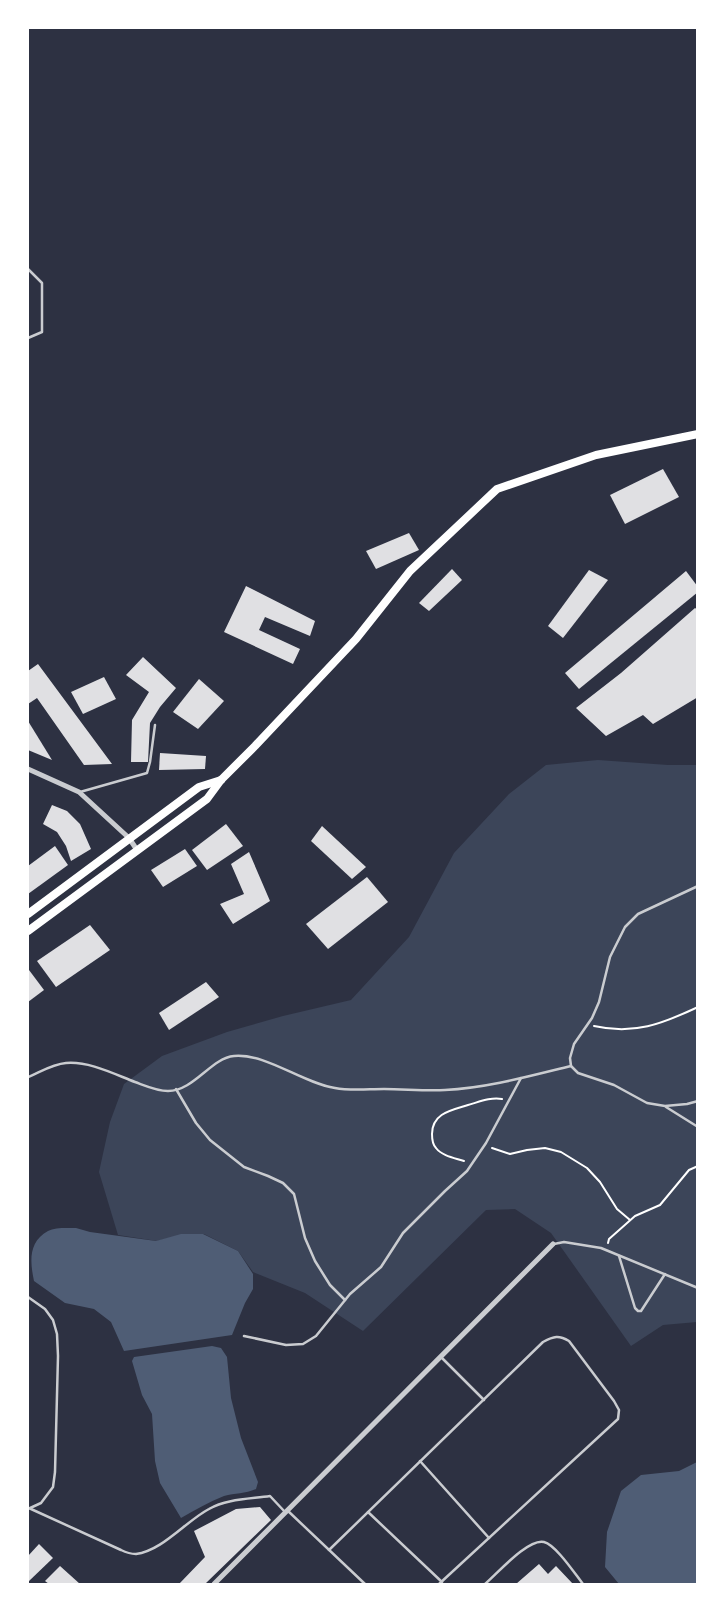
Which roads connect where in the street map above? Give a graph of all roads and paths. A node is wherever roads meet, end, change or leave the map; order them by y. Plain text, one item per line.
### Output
1 (28, 269) edge
2 (28, 338) edge
3 (698, 434) edge
4 (155, 725) dead end
5 (28, 769) edge
6 (220, 780) junction
7 (79, 792) junction
8 (129, 838) junction
9 (137, 850) junction
10 (698, 886) edge
11 (28, 914) edge
12 (28, 932) edge
13 (698, 1007) edge
14 (587, 1025) junction
15 (571, 1066) junction
16 (28, 1077) edge
17 (521, 1078) junction
18 (176, 1089) junction
19 (509, 1100) junction
20 (698, 1101) edge
21 (665, 1106) junction
22 (698, 1127) edge
23 (485, 1146) junction
24 (472, 1164) junction
25 (698, 1166) edge
26 (630, 1220) junction
27 (553, 1244) joint
28 (605, 1250) junction
29 (619, 1255) junction
30 (664, 1274) junction
31 (698, 1288) edge
32 (28, 1297) edge
33 (345, 1300) junction
34 (244, 1336) dead end
35 (441, 1357) junction
36 (484, 1400) junction
37 (420, 1461) junction
38 (29, 1509) edge
39 (287, 1511) junction
40 (368, 1512) junction
41 (490, 1538) junction
42 (329, 1550) junction
43 (440, 1583) edge
44 (214, 1584) edge
45 (365, 1584) edge
46 (485, 1584) edge
47 (583, 1584) edge

1 - 2 lane
3 - 6 main road
4 - 7 lane
5 - 7 street
6 - 8 main road
6 - 9 main road
7 - 8 street
8 - 9 street
8 - 11 main road
9 - 12 main road
10 - 14 lane
13 - 14 path
14 - 15 lane
15 - 17 lane
15 - 21 lane
16 - 18 lane
17 - 18 lane
17 - 19 lane
18 - 33 lane
19 - 23 lane
19 - 24 path
20 - 21 lane
21 - 22 lane
23 - 24 lane
23 - 26 path
24 - 33 lane
25 - 26 path
26 - 28 path
27 - 28 lane
27 - 35 street
28 - 29 lane
29 - 30 lane
29 - 30 lane
30 - 31 lane
32 - 38 lane
33 - 34 lane
35 - 36 lane
35 - 39 street
36 - 37 lane
36 - 41 lane
37 - 40 lane
37 - 41 lane
38 - 39 lane
39 - 42 lane
39 - 44 street
40 - 42 lane
40 - 43 lane
41 - 43 lane
42 - 45 lane
46 - 47 lane

